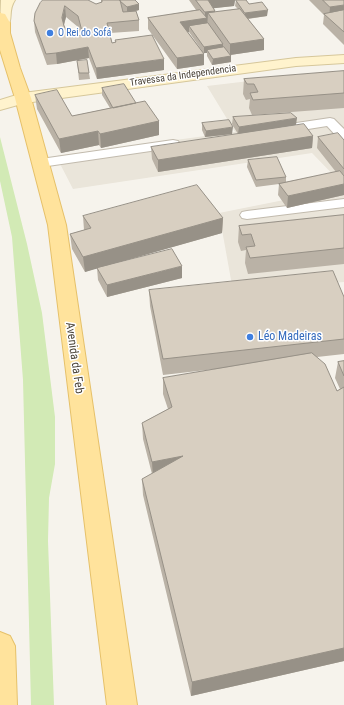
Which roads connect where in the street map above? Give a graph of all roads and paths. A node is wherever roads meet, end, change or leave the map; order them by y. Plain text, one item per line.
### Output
1 (8, 0) edge
2 (2, 20) edge
3 (344, 59) edge
4 (23, 98) junction
5 (0, 105) edge
6 (344, 121) edge
7 (330, 122) junction
8 (268, 131) edge
9 (344, 136) edge
10 (182, 143) edge
11 (41, 163) junction
12 (344, 203) edge
13 (247, 214) dead end
14 (0, 646) edge
15 (2, 705) edge
16 (122, 705) edge

1 - 2 main road
2 - 4 main road, Avenida da Feb
3 - 4 main road, Travessa da Independencia
4 - 5 main road, Travessa da Independencia
4 - 11 main road, Avenida da Feb
6 - 7 lane
7 - 8 lane
7 - 9 lane
10 - 11 lane
11 - 16 main road, Avenida da Feb
12 - 13 lane
14 - 15 main road

